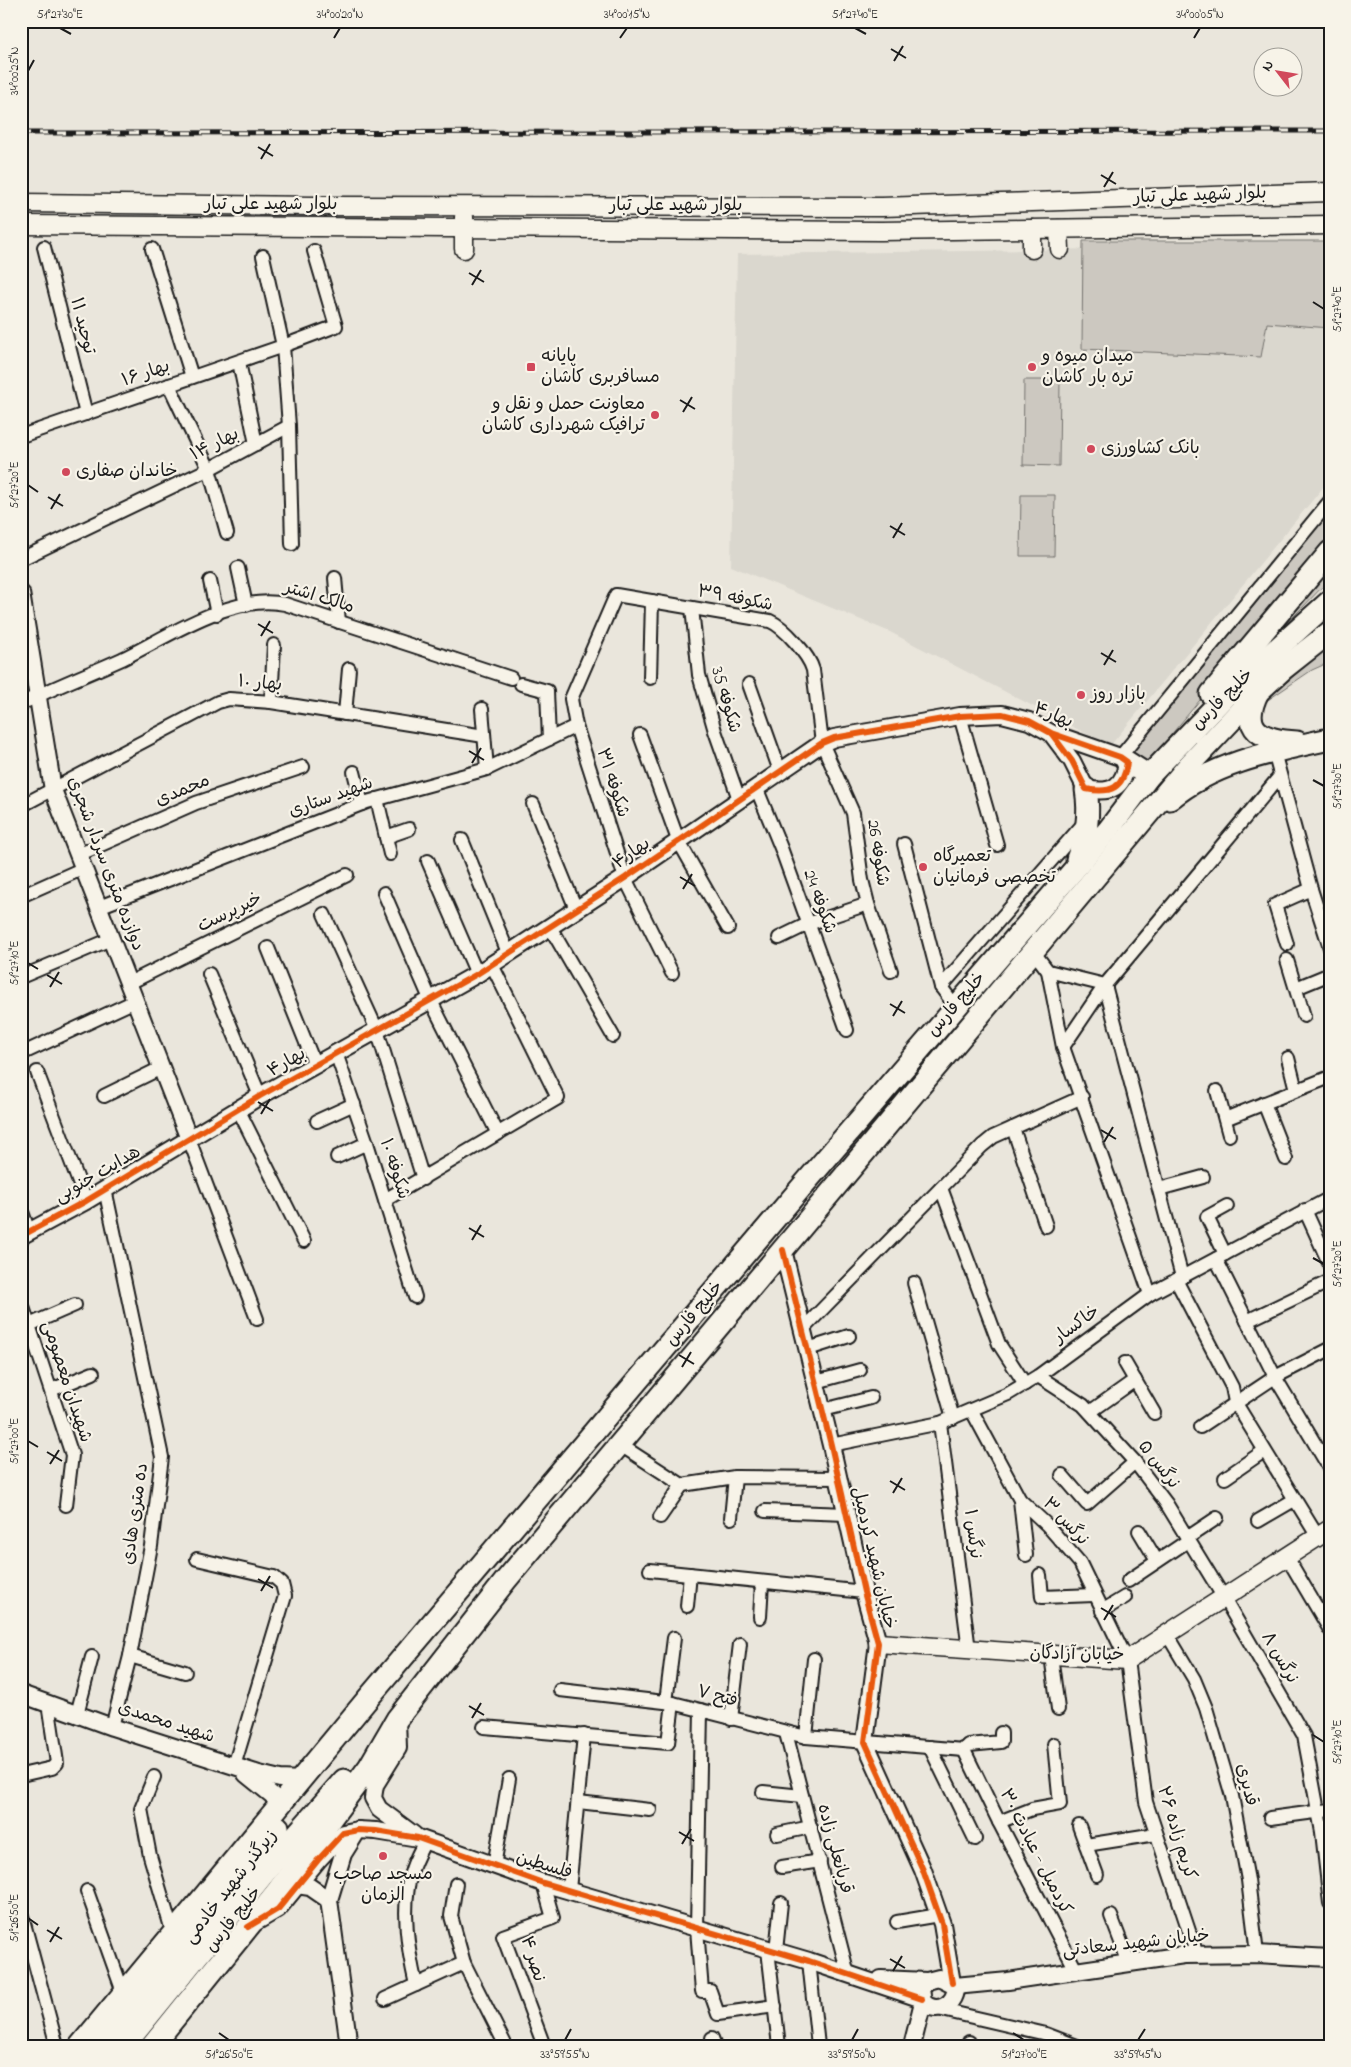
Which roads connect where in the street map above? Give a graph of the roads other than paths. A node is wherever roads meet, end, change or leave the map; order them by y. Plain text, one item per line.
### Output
1 (1330, 192) edge
2 (1005, 202) junction
3 (21, 203) edge
4 (464, 206) junction
5 (21, 225) edge
6 (1330, 225) edge
7 (464, 228) junction
8 (1006, 229) junction
9 (1032, 229) junction
10 (1059, 229) junction
11 (44, 247) dead end
12 (152, 249) dead end
13 (464, 249) dead end
14 (1032, 249) dead end
15 (1060, 249) dead end
16 (314, 251) dead end
17 (263, 256) dead end
18 (283, 346) junction
19 (238, 362) junction
20 (192, 378) junction
21 (169, 385) junction
22 (86, 414) junction
23 (289, 426) junction
24 (21, 436) edge
25 (256, 444) junction
26 (209, 469) junction
27 (1330, 501) edge
28 (227, 533) dead end
29 (292, 544) dead end
30 (1330, 552) edge
31 (21, 559) edge
32 (238, 568) dead end
33 (335, 578) dead end
34 (210, 581) dead end
35 (21, 593) edge
36 (616, 595) joint
37 (652, 601) junction
38 (1330, 601) edge
39 (246, 605) junction
40 (692, 608) junction
41 (217, 614) junction
42 (340, 622) junction
43 (1330, 632) edge
44 (274, 646) dead end
45 (349, 669) dead end
46 (650, 678) dead end
47 (749, 684) dead end
48 (1258, 692) junction
49 (39, 695) junction
50 (272, 702) junction
51 (21, 704) edge
52 (482, 709) dead end
53 (345, 714) junction
54 (960, 716) junction
55 (576, 726) junction
56 (1051, 733) junction
57 (640, 735) dead end
58 (484, 736) junction
59 (549, 739) junction
60 (1320, 741) edge
61 (822, 743) junction
62 (1274, 752) junction
63 (1124, 759) junction
64 (303, 767) dead end
65 (487, 769) junction
66 (780, 771) junction
67 (354, 772) dead end
68 (1149, 776) junction
69 (1280, 776) junction
70 (756, 787) junction
71 (1086, 789) junction
72 (52, 790) junction
73 (377, 799) junction
74 (739, 799) junction
75 (362, 804) junction
76 (534, 804) dead end
77 (21, 806) edge
78 (1088, 818) junction
79 (409, 829) dead end
80 (386, 837) junction
81 (462, 840) dead end
82 (678, 840) junction
83 (1124, 843) junction
84 (904, 844) dead end
85 (997, 846) dead end
86 (390, 854) dead end
87 (428, 861) dead end
88 (81, 862) junction
89 (347, 875) dead end
90 (625, 878) junction
91 (1064, 882) junction
92 (1311, 889) junction
93 (384, 893) dead end
94 (21, 896) edge
95 (868, 904) junction
96 (99, 907) junction
97 (576, 909) junction
98 (324, 914) dead end
99 (1325, 918) edge
100 (808, 924) junction
101 (550, 927) junction
102 (728, 928) dead end
103 (779, 938) dead end
104 (111, 939) junction
105 (1287, 944) dead end
106 (268, 948) dead end
107 (1330, 948) edge
108 (1032, 952) junction
109 (508, 954) junction
110 (1288, 960) dead end
111 (492, 965) junction
112 (891, 971) dead end
113 (1048, 972) junction
114 (672, 973) dead end
115 (209, 974) dead end
116 (477, 974) junction
117 (1330, 974) edge
118 (21, 977) edge
119 (129, 983) junction
120 (1105, 985) junction
121 (941, 988) junction
122 (1296, 988) junction
123 (135, 1001) junction
124 (431, 1001) junction
125 (956, 1007) junction
126 (1304, 1016) dead end
127 (377, 1030) junction
128 (847, 1030) dead end
129 (613, 1036) dead end
130 (1063, 1047) junction
131 (336, 1053) junction
132 (21, 1054) edge
133 (1288, 1058) dead end
134 (314, 1065) junction
135 (162, 1068) junction
136 (37, 1072) dead end
137 (1330, 1077) edge
138 (1296, 1090) junction
139 (1217, 1091) dead end
140 (104, 1096) dead end
141 (260, 1096) junction
142 (1082, 1097) junction
143 (1264, 1103) junction
144 (354, 1104) junction
145 (238, 1109) junction
146 (1225, 1119) junction
147 (317, 1121) dead end
148 (1013, 1128) junction
149 (498, 1134) junction
150 (1229, 1134) dead end
151 (189, 1139) junction
152 (367, 1143) junction
153 (336, 1157) dead end
154 (1286, 1159) dead end
155 (1203, 1177) dead end
156 (423, 1179) junction
157 (941, 1188) junction
158 (106, 1189) junction
159 (1159, 1189) junction
160 (1330, 1198) edge
161 (86, 1200) junction
162 (385, 1200) junction
163 (1227, 1206) dead end
164 (21, 1209) edge
165 (1305, 1210) junction
166 (1046, 1226) dead end
167 (25, 1234) edge
168 (304, 1241) dead end
169 (783, 1250) junction
170 (1221, 1257) junction
171 (1330, 1265) edge
172 (1179, 1279) junction
173 (1330, 1281) edge
174 (914, 1283) dead end
175 (1150, 1294) junction
176 (415, 1297) dead end
177 (21, 1301) edge
178 (75, 1305) dead end
179 (257, 1318) dead end
180 (1247, 1321) junction
181 (29, 1325) junction
182 (803, 1329) junction
183 (849, 1336) dead end
184 (808, 1349) junction
185 (1330, 1349) edge
186 (1125, 1363) dead end
187 (860, 1370) dead end
188 (93, 1373) dead end
189 (1038, 1376) junction
190 (1275, 1376) junction
191 (1135, 1380) junction
192 (816, 1382) junction
193 (1025, 1384) junction
194 (50, 1390) junction
195 (871, 1398) dead end
196 (1235, 1402) junction
197 (823, 1410) junction
198 (972, 1411) junction
199 (1090, 1412) junction
200 (1154, 1412) dead end
201 (953, 1418) junction
202 (940, 1423) junction
203 (1200, 1426) dead end
204 (619, 1444) junction
205 (831, 1445) junction
206 (1264, 1451) junction
207 (1135, 1462) junction
208 (1330, 1469) edge
209 (1062, 1475) dead end
210 (735, 1477) junction
211 (839, 1478) junction
212 (1224, 1478) dead end
213 (682, 1485) junction
214 (1020, 1500) junction
215 (1294, 1500) junction
216 (66, 1505) dead end
217 (765, 1511) dead end
218 (847, 1514) junction
219 (660, 1517) dead end
220 (731, 1518) dead end
221 (1217, 1518) dead end
222 (1258, 1521) dead end
223 (1139, 1531) dead end
224 (1324, 1533) edge
225 (1188, 1539) junction
226 (1026, 1555) dead end
227 (1287, 1557) junction
228 (197, 1560) dead end
229 (1157, 1561) junction
230 (650, 1570) dead end
231 (690, 1574) junction
232 (1040, 1575) dead end
233 (1128, 1581) dead end
234 (762, 1582) junction
235 (864, 1592) junction
236 (1094, 1595) junction
237 (1125, 1597) dead end
238 (1224, 1598) junction
239 (687, 1606) dead end
240 (1102, 1611) junction
241 (760, 1617) dead end
242 (1330, 1630) edge
243 (1166, 1634) junction
244 (674, 1638) dead end
245 (878, 1643) junction
246 (740, 1644) dead end
247 (969, 1650) junction
248 (1051, 1655) junction
249 (130, 1656) junction
250 (92, 1657) dead end
251 (814, 1659) dead end
252 (1127, 1660) junction
253 (185, 1672) dead end
254 (560, 1690) dead end
255 (21, 1694) edge
256 (370, 1696) junction
257 (670, 1702) junction
258 (48, 1703) junction
259 (1058, 1709) dead end
260 (701, 1710) junction
261 (77, 1714) junction
262 (731, 1718) junction
263 (397, 1719) junction
264 (112, 1726) junction
265 (484, 1727) dead end
266 (786, 1733) junction
267 (584, 1735) junction
268 (806, 1737) junction
269 (1001, 1738) dead end
270 (865, 1742) junction
271 (1054, 1744) dead end
272 (930, 1747) junction
273 (964, 1750) junction
274 (234, 1766) junction
275 (21, 1775) edge
276 (154, 1777) dead end
277 (509, 1779) dead end
278 (301, 1780) junction
279 (763, 1792) dead end
280 (802, 1796) junction
281 (578, 1802) junction
282 (279, 1805) junction
283 (650, 1810) dead end
284 (1324, 1810) edge
285 (1270, 1818) dead end
286 (999, 1822) junction
287 (1079, 1826) dead end
288 (811, 1827) junction
289 (358, 1830) junction
290 (1326, 1831) edge
291 (777, 1834) dead end
292 (1156, 1834) junction
293 (422, 1839) junction
294 (975, 1839) dead end
295 (1086, 1845) junction
296 (820, 1861) junction
297 (494, 1866) junction
298 (782, 1867) dead end
299 (1097, 1875) dead end
300 (544, 1883) junction
301 (456, 1884) dead end
302 (297, 1885) junction
303 (569, 1890) junction
304 (88, 1891) dead end
305 (328, 1900) junction
306 (781, 1903) dead end
307 (1330, 1903) edge
308 (21, 1912) edge
309 (1111, 1916) dead end
310 (941, 1920) junction
311 (897, 1922) dead end
312 (248, 1926) junction
313 (697, 1929) junction
314 (172, 1934) junction
315 (772, 1951) junction
316 (1197, 1954) junction
317 (1258, 1954) junction
318 (1330, 1958) edge
319 (810, 1961) junction
320 (1129, 1963) junction
321 (467, 1968) junction
322 (1076, 1970) junction
323 (856, 1976) junction
324 (930, 1980) junction
325 (416, 1985) junction
326 (953, 1988) junction
327 (123, 1992) junction
328 (385, 1999) dead end
329 (928, 2003) junction
330 (775, 2006) junction
331 (170, 2024) junction
332 (1046, 2040) edge
333 (57, 2046) edge
334 (80, 2046) edge
335 (100, 2046) edge
336 (124, 2046) edge
337 (146, 2046) edge
338 (152, 2046) edge
339 (349, 2046) edge
340 (506, 2046) edge
341 (544, 2046) edge
342 (779, 2046) edge
343 (818, 2046) edge
344 (913, 2046) edge
345 (1077, 2046) edge

1 - 2 main road, بلوار شهید علی تبار
2 - 4 main road, بلوار شهید علی تبار
2 - 8 main road
3 - 4 main road, بلوار شهید علی تبار
4 - 7 main road
5 - 7 main road, بلوار شهید علی تبار
6 - 10 main road, بلوار شهید علی تبار
7 - 8 main road, بلوار شهید علی تبار
7 - 13 main road
8 - 9 main road, بلوار شهید علی تبار
9 - 10 main road, بلوار شهید علی تبار
9 - 14 main road
10 - 15 main road
11 - 22 street, توحید ۱۱
12 - 20 street
16 - 18 street, بهار ۱۶
17 - 18 street
18 - 19 street, بهار ۱۶
18 - 23 street
19 - 20 street, بهار ۱۶
19 - 25 street
20 - 21 street, بهار ۱۶
21 - 22 street, بهار ۱۶
21 - 26 street
22 - 24 street, بهار ۱۶
23 - 25 street, بهار ۱۴
23 - 29 street
25 - 26 street, بهار ۱۴
26 - 28 street
26 - 31 street, بهار ۱۴
27 - 63 street
30 - 68 highway
32 - 39 street
33 - 42 street
34 - 41 street
35 - 49 street, دوازده متری سردار شجری
36 - 37 street, شکوفه ۳۹
36 - 55 street, شکوفه ۳۱
37 - 40 street, شکوفه ۳۹
37 - 46 street
38 - 68 highway, خلیج فارس
39 - 41 street, مالک اشتر
39 - 42 street, مالک اشتر
40 - 61 street, شکوفه ۳۹
40 - 74 street, شکوفه 35
41 - 49 street, مالک اشتر
42 - 59 street, مالک اشتر
43 - 48 highway, خلیج فارس
44 - 50 street
45 - 53 street
47 - 66 street
48 - 60 highway
48 - 83 highway, خلیج فارس
49 - 51 street, مالک اشتر
49 - 72 street, دوازده متری سردار شجری
50 - 53 street, بهار ۱۰
50 - 72 street, بهار ۱۰
52 - 58 street
53 - 58 street, بهار ۱۰
54 - 56 street, بهار۴
54 - 61 street, بهار۴
54 - 85 street
55 - 59 street, شهید ستاری
55 - 90 street, شکوفه ۳۱
56 - 63 street, بهار۴
56 - 71 street
57 - 82 street
58 - 65 street
59 - 65 street, شهید ستاری
60 - 62 highway
61 - 66 street, بهار۴
61 - 95 street, شکوفه 26
62 - 69 street
62 - 83 highway
63 - 68 highway
63 - 71 street
64 - 88 street, محمدی
65 - 73 street, شهید ستاری
66 - 70 street, بهار۴
67 - 75 street
68 - 91 highway, خلیج فارس
69 - 92 street
69 - 120 street
70 - 74 street, بهار۴
70 - 100 street, شکوفه 24
71 - 78 highway
72 - 77 street, بهار ۱۰
72 - 88 street, دوازده متری سردار شجری
73 - 75 street, شهید ستاری
73 - 80 street
74 - 82 street, بهار۴
75 - 96 street, شهید ستاری
76 - 97 street
78 - 91 highway
78 - 121 street
79 - 80 street
80 - 86 street
81 - 109 street
82 - 90 street, بهار۴
82 - 102 street
83 - 108 highway, خلیج فارس
84 - 121 street
87 - 116 street
88 - 94 street, محمدی
88 - 96 street, دوازده متری سردار شجری
89 - 119 street, خیرپرست
90 - 97 street, بهار۴
90 - 114 street, شکوفه ۳۱
91 - 125 highway, خلیج فارس
92 - 99 street
92 - 105 street
93 - 124 street
95 - 100 street
95 - 112 street, شکوفه 26
96 - 104 street, دوازده متری سردار شجری
97 - 101 street, بهار۴
98 - 127 street
99 - 107 street
100 - 103 street
100 - 128 street, شکوفه 24
101 - 109 street, بهار۴
101 - 129 street
104 - 118 street
104 - 119 street, دوازده متری سردار شجری
106 - 134 street
108 - 113 street
108 - 169 highway, خلیج فارس
109 - 111 street, بهار۴
110 - 122 street
111 - 116 street, بهار۴
111 - 149 street
113 - 120 street
113 - 130 street
115 - 141 street
116 - 124 street, بهار۴
117 - 122 street
119 - 123 street, دوازده متری سردار شجری
120 - 130 street
120 - 159 street
121 - 125 street
122 - 126 street
123 - 132 street
123 - 135 street, دوازده متری سردار شجری
124 - 127 street, بهار۴
124 - 149 street
125 - 256 highway, خلیج فارس
127 - 131 street, بهار۴
127 - 156 street
130 - 142 street
131 - 134 street, بهار۴
131 - 144 street, شکوفه ۱۰
133 - 138 street
134 - 141 street, بهار۴
135 - 140 street
135 - 151 street, دوازده متری سردار شجری
136 - 161 street
137 - 138 street
138 - 143 street
139 - 146 street
141 - 145 street, بهار۴
142 - 148 street
142 - 175 street
143 - 146 street
143 - 154 street
144 - 147 street
144 - 152 street, شکوفه ۱۰
145 - 151 street, بهار۴
145 - 168 street
146 - 150 street
148 - 157 street
148 - 166 street
149 - 156 street
151 - 158 street, هدایت جنوبی
151 - 179 street
152 - 153 street
152 - 162 street, شکوفه ۱۰
155 - 159 street
156 - 162 street
157 - 182 street
157 - 193 street
158 - 161 street, هدایت جنوبی
158 - 249 street, ده متری هادی
159 - 172 street
160 - 165 street, خاکسار
161 - 167 street, هدایت جنوبی
162 - 176 street, شکوفه ۱۰
163 - 170 street
164 - 167 street
165 - 170 street, خاکسار
165 - 171 street
169 - 182 street, خیابان شهید کردمیل
169 - 204 highway, خلیج فارس
170 - 172 street, خاکسار
170 - 180 street
172 - 175 street, خاکسار
172 - 196 street
173 - 180 street
174 - 201 street
175 - 189 street, خاکسار
177 - 181 street, شهیدان معصومی
178 - 181 street
180 - 190 street
181 - 194 street, شهیدان معصومی
182 - 184 street, خیابان شهید کردمیل
183 - 184 street
184 - 192 street, خیابان شهید کردمیل
185 - 190 street
186 - 191 street
187 - 192 street
188 - 194 street
189 - 193 street, خاکسار
189 - 199 street, نرگس ۵
190 - 196 street
190 - 208 street
191 - 199 street
191 - 200 street
192 - 197 street, خیابان شهید کردمیل
193 - 198 street, خاکسار
194 - 216 street, شهیدان معصومی
195 - 197 street
196 - 203 street
196 - 206 street
197 - 205 street, خیابان شهید کردمیل
198 - 201 street, خاکسار
198 - 214 street, نرگس ۳
199 - 207 street, نرگس ۵
201 - 202 street, خاکسار
202 - 205 street, خاکسار
202 - 247 street, نرگس ۱
204 - 213 street
204 - 263 highway, خلیج فارس
205 - 211 street, خیابان شهید کردمیل
206 - 212 street
206 - 215 street
207 - 209 street
207 - 225 street, نرگس ۵
210 - 211 street
210 - 213 street
210 - 220 street
211 - 218 street, خیابان شهید کردمیل
213 - 219 street
214 - 226 street
214 - 236 street, نرگس ۳
215 - 222 street
215 - 224 street
217 - 218 street
218 - 235 street, خیابان شهید کردمیل
221 - 225 street
223 - 229 street
224 - 227 main road, خیابان آزادگان
225 - 229 street
225 - 238 street, نرگس ۵
227 - 238 main road, خیابان آزادگان
227 - 242 street
228 - 274 street
229 - 233 street
230 - 231 street
231 - 234 street
231 - 239 street
232 - 236 street
234 - 235 street
234 - 241 street
235 - 245 street, خیابان شهید کردمیل
236 - 240 street, نرگس ۳
237 - 240 street
238 - 243 main road, خیابان آزادگان
238 - 284 street, نرگس ۸
240 - 252 street, نرگس ۳
243 - 252 main road, خیابان آزادگان
243 - 317 street, قدیری
244 - 257 street
245 - 247 main road, خیابان آزادگان
245 - 270 street, خیابان شهید کردمیل
246 - 262 street
247 - 248 main road, خیابان آزادگان
248 - 252 main road, خیابان آزادگان
248 - 259 street
249 - 253 street
249 - 264 street, ده متری هادی
250 - 261 street
251 - 268 street
252 - 292 street, کریم زاده ۲۶
254 - 257 street, فتح ۷
255 - 258 street, شهید محمدی
256 - 278 highway, خلیج فارس
256 - 335 highway, زیرگذر شهید خادمی
257 - 260 street, فتح ۷
257 - 267 street
258 - 261 street, شهید محمدی
258 - 275 street
260 - 262 street, فتح ۷
260 - 313 street
261 - 264 street, شهید محمدی
262 - 266 street, فتح ۷
263 - 293 street, فلسطین
263 - 312 highway, خلیج فارس
263 - 336 highway, زیرگذر شهید خادمی
264 - 274 street, شهید محمدی
265 - 267 street
266 - 268 street, فتح ۷
266 - 280 street, قربانعلی زاده
267 - 281 street
268 - 270 street, فتح ۷
269 - 273 street
270 - 272 street, فتح ۷
270 - 310 street
271 - 286 street
272 - 273 street, فتح ۷
272 - 294 street
273 - 286 street, کردمیل - عبادت ۳۰
274 - 278 street, شهید محمدی
274 - 282 street
276 - 314 street
277 - 297 street
278 - 282 highway, خلیج فارس
279 - 280 street
280 - 288 street, قربانعلی زاده
281 - 283 street
281 - 303 street
282 - 314 highway, خلیج فارس
284 - 285 street
284 - 290 street, نرگس ۸
286 - 322 street, کردمیل - عبادت ۳۰
287 - 295 street
288 - 291 street
288 - 296 street, قربانعلی زاده
289 - 293 street, فلسطین
289 - 302 street
289 - 305 street
290 - 307 street, نرگس ۸
292 - 295 street
292 - 316 street, کریم زاده ۲۶
293 - 297 street, فلسطین
293 - 325 street
295 - 299 street
296 - 298 street
296 - 323 street, قربانعلی زاده
297 - 300 street, فلسطین
300 - 303 street, فلسطین
300 - 341 street, نصر ۴
301 - 321 street
302 - 305 street
302 - 312 street
303 - 313 street, فلسطین
304 - 327 street
305 - 339 street
306 - 315 street
308 - 333 street
309 - 320 street
310 - 311 street
310 - 324 street
310 - 326 street
312 - 331 highway, خلیج فارس
313 - 315 street, فلسطین
313 - 330 street
314 - 327 highway, خلیج فارس
315 - 319 street, فلسطین
315 - 330 street
316 - 317 street, خیابان شهید سعادتی
316 - 320 street, خیابان شهید سعادتی
317 - 318 street, خیابان شهید سعادتی
319 - 323 street, فلسطین
319 - 343 street
320 - 322 street, خیابان شهید سعادتی
321 - 325 street
321 - 340 street
322 - 326 street, خیابان شهید سعادتی
323 - 324 street
323 - 329 street, فلسطین
324 - 326 street
324 - 329 street
325 - 328 street
326 - 329 street
327 - 334 highway, خلیج فارس
329 - 332 street
329 - 344 street
330 - 342 street
331 - 337 highway
331 - 338 highway, خلیج فارس
332 - 345 street

